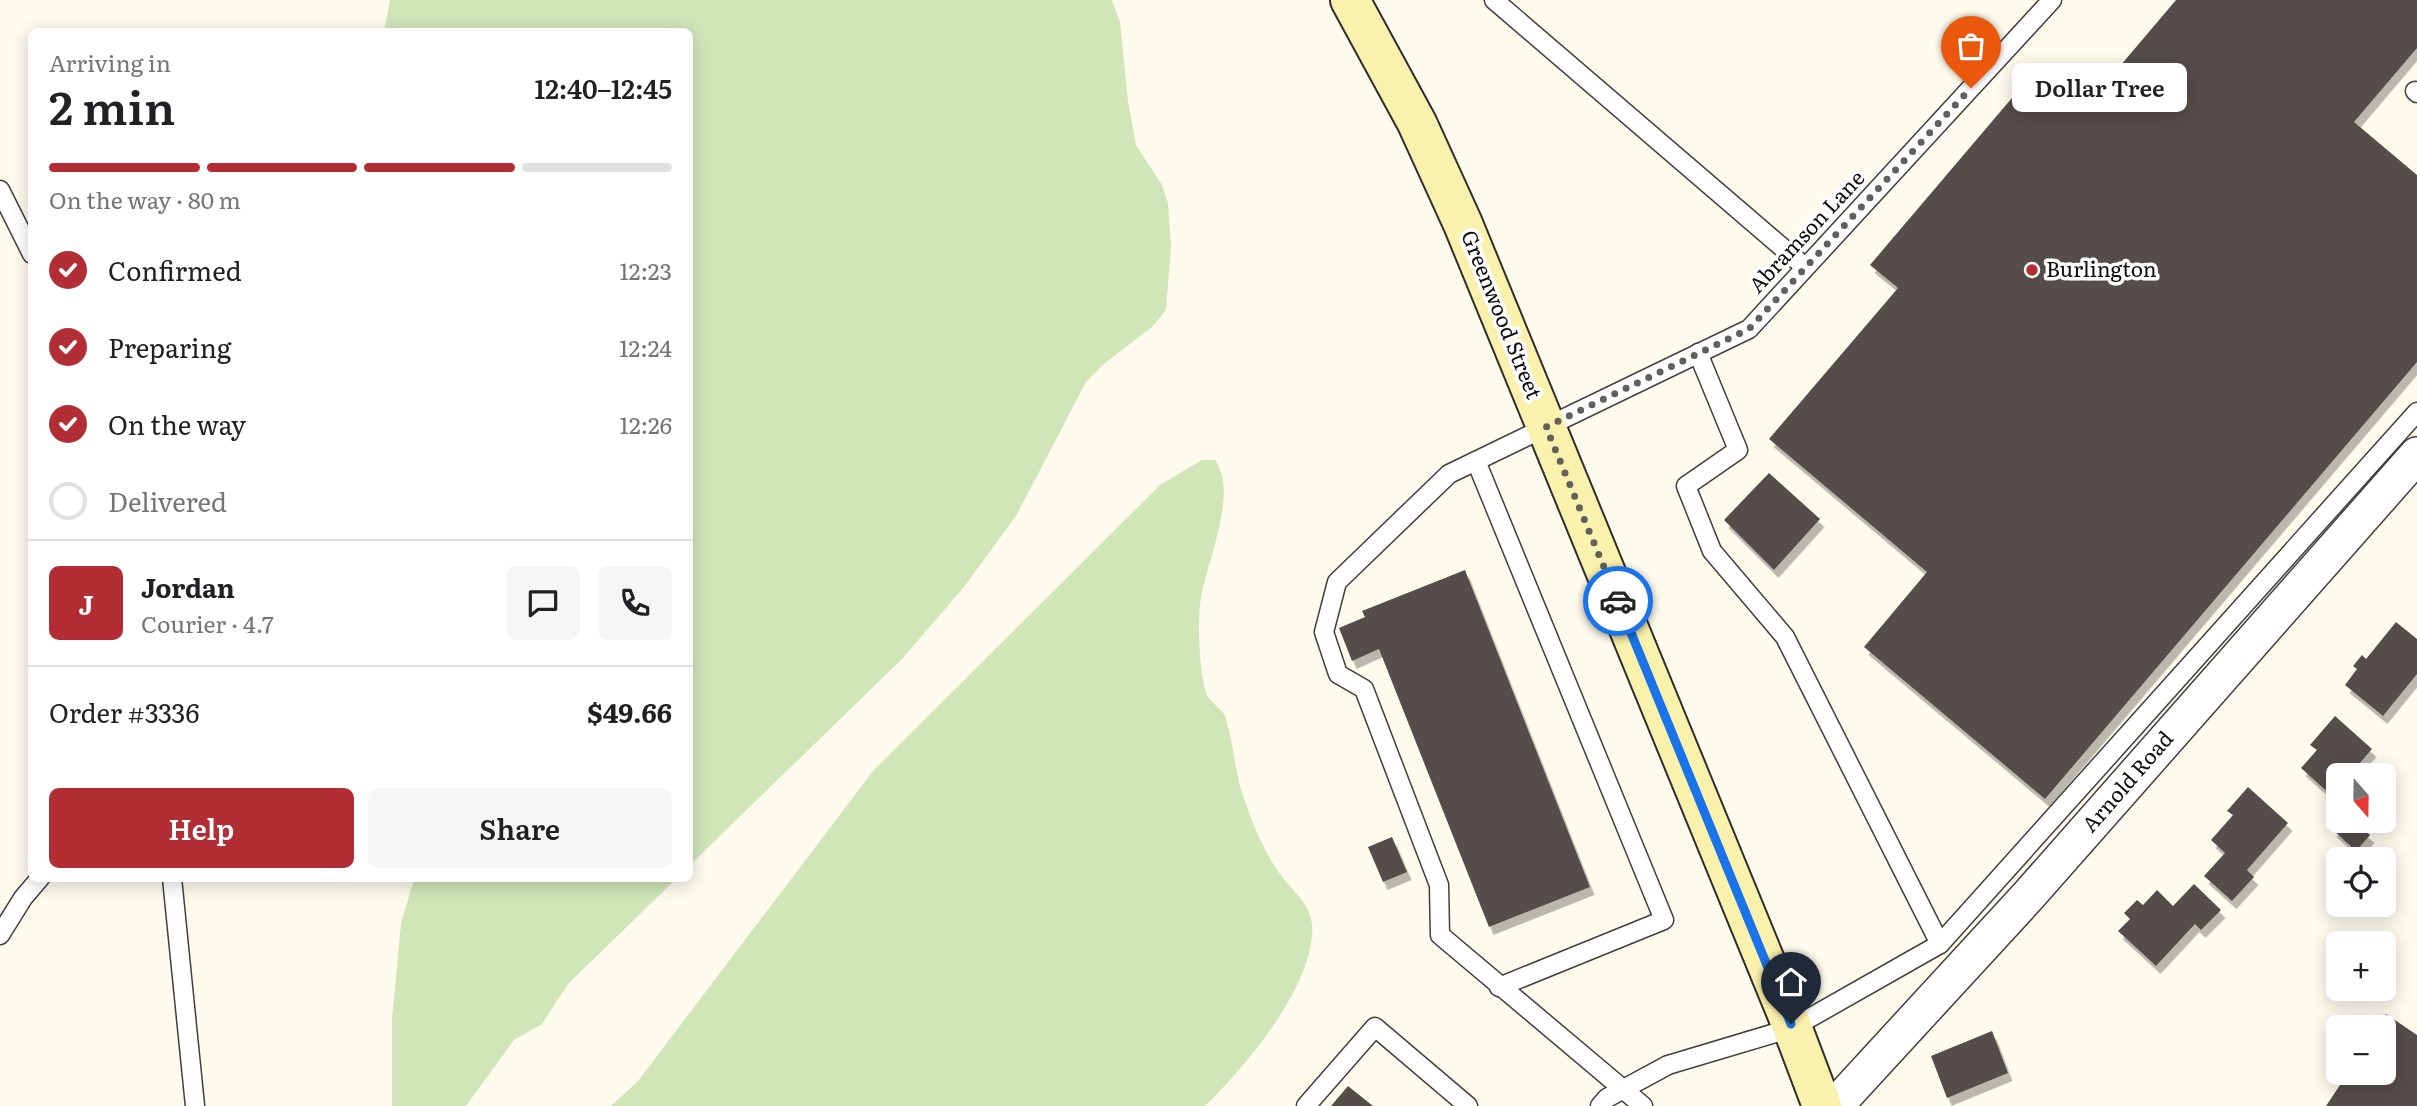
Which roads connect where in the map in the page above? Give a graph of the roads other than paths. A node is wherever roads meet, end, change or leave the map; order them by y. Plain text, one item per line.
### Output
1 (1350, 0) edge
2 (1493, 0) edge
3 (2052, 0) edge
4 (0, 190) edge
5 (28, 246) edge
6 (1805, 267) junction
7 (1698, 353) junction
8 (2417, 412) edge
9 (1546, 427) junction
10 (2417, 455) edge
11 (1476, 461) junction
12 (37, 882) edge
13 (172, 882) edge
14 (0, 935) edge
15 (1940, 944) junction
16 (1499, 987) junction
17 (1792, 1028) junction
18 (1625, 1089) junction
19 (195, 1106) edge
20 (1306, 1106) edge
21 (1468, 1106) edge
22 (1600, 1106) edge
23 (1643, 1106) edge
24 (1822, 1106) edge
25 (1835, 1106) edge

1 - 9 main road, Greenwood Street
2 - 6 lane
3 - 6 lane, Abramson Lane
4 - 5 lane
6 - 7 lane, Abramson Lane
7 - 9 lane, Abramson Lane
7 - 15 lane
8 - 15 lane
9 - 11 lane, Abramson Lane
9 - 17 main road, Greenwood Street
10 - 25 street, Arnold Road
11 - 16 lane, Abramson Lane
11 - 16 lane
12 - 14 lane
13 - 19 lane
15 - 17 lane
16 - 18 lane, Abramson Lane
17 - 18 lane
17 - 24 main road, Greenwood Street
18 - 22 lane
18 - 23 lane, Abramson Lane
20 - 21 lane

